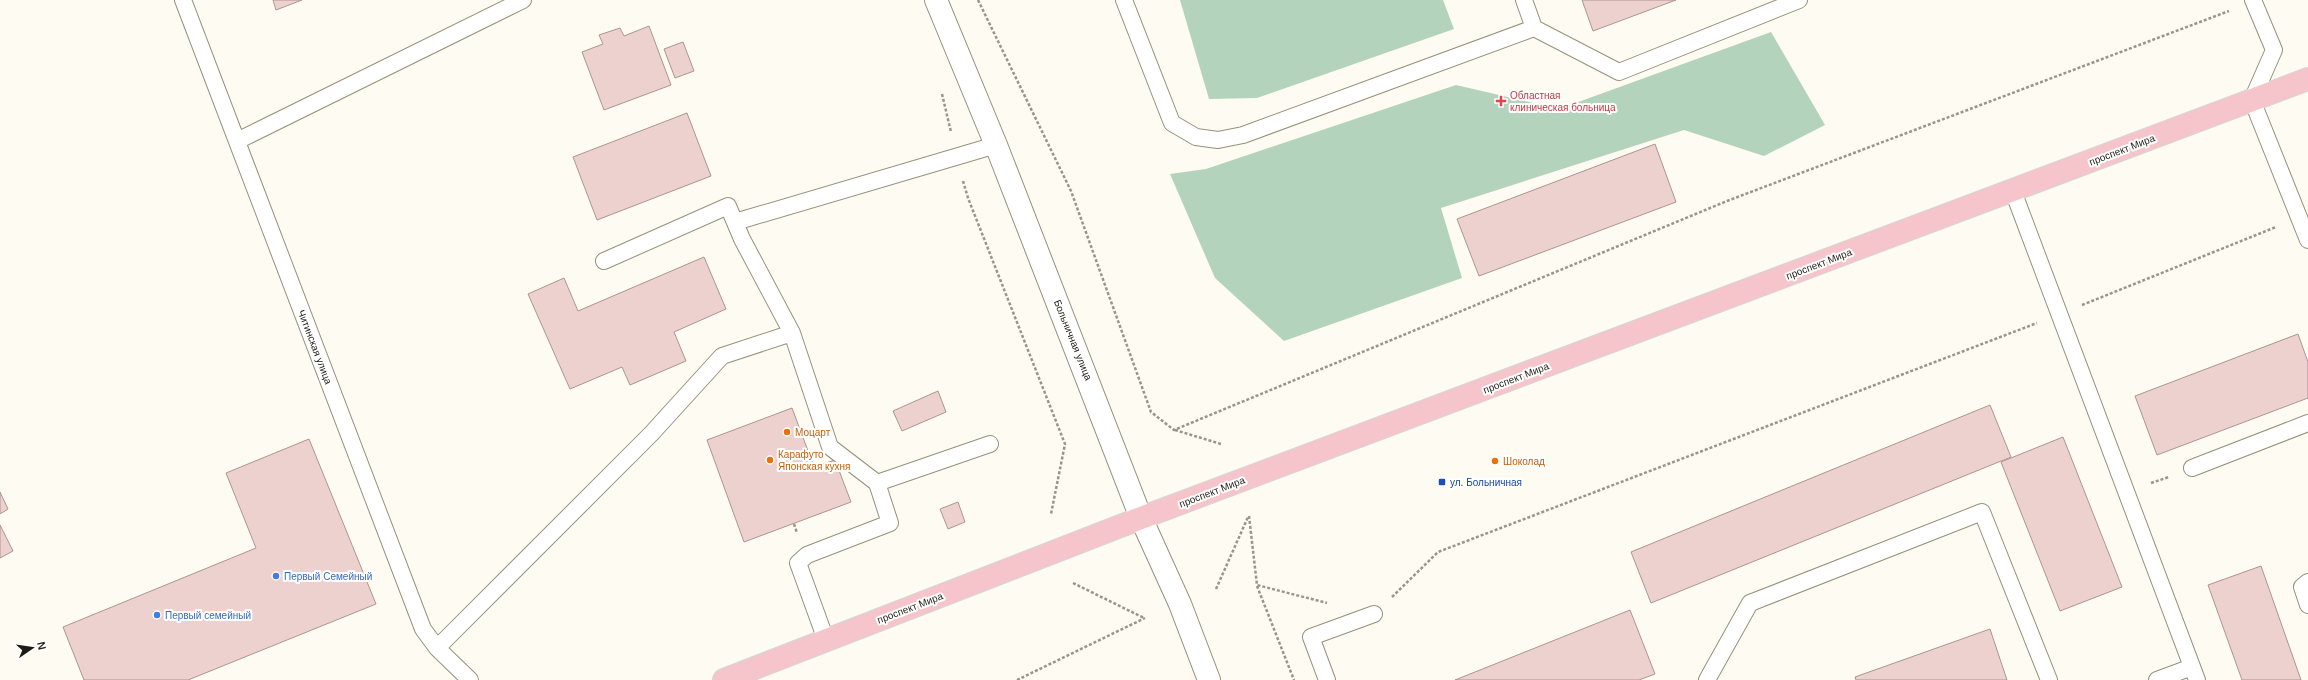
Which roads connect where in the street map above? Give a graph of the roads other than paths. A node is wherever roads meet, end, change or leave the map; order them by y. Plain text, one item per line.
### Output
1 (182, 0) edge
2 (523, 0) edge
3 (936, 0) edge
4 (1124, 0) edge
5 (1524, 0) edge
6 (1798, 0) edge
7 (2253, 1) edge
8 (1534, 28) junction
9 (2308, 79) edge
10 (2252, 100) junction
11 (236, 141) junction
12 (996, 145) junction
13 (2013, 191) junction
14 (735, 222) junction
15 (2308, 240) edge
16 (604, 260) dead end
17 (792, 334) junction
18 (2308, 423) edge
19 (990, 444) dead end
20 (2192, 468) road end
21 (877, 483) junction
22 (1141, 518) junction
23 (2308, 582) edge
24 (2308, 605) edge
25 (1374, 614) road end
26 (826, 640) junction
27 (437, 648) junction
28 (2194, 674) edge
29 (470, 680) edge
30 (724, 680) edge
31 (1209, 680) edge
32 (1327, 680) edge
33 (1707, 680) edge
34 (2049, 680) edge
35 (2157, 680) edge

1 - 11 lane, Читинская улица
2 - 11 lane
3 - 12 street, Больничная улица
4 - 8 lane
5 - 8 lane
6 - 8 lane
7 - 10 lane
9 - 10 main road, проспект Мира
10 - 13 main road, проспект Мира
10 - 15 lane
11 - 27 lane, Читинская улица
12 - 14 lane
12 - 22 street, Больничная улица
13 - 22 main road, проспект Мира
13 - 28 lane
14 - 16 lane
14 - 17 lane
17 - 21 lane
17 - 27 lane
18 - 20 lane
19 - 21 lane
21 - 26 lane
22 - 26 main road, проспект Мира
22 - 31 street, Больничная улица
23 - 24 lane
25 - 32 lane
26 - 30 main road, проспект Мира
27 - 29 lane, Читинская улица
28 - 35 lane
33 - 34 lane

